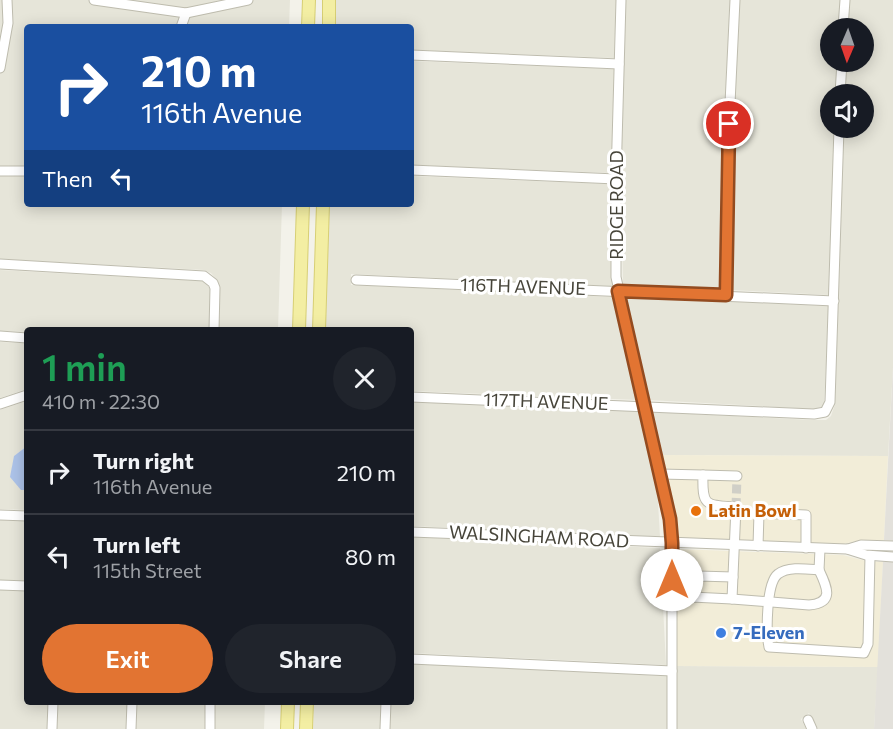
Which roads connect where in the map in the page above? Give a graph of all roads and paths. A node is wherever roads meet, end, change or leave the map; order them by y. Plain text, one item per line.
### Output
1 (8, 0) edge
2 (94, 0) edge
3 (248, 0) edge
4 (309, 0) edge
5 (329, 0) edge
6 (621, 0) edge
7 (735, 0) edge
8 (845, 0) edge
9 (186, 13) junction
10 (844, 18) edge
11 (182, 24) edge
12 (308, 24) edge
13 (329, 24) edge
14 (414, 55) edge
15 (619, 64) junction
16 (0, 68) edge
17 (839, 138) edge
18 (414, 170) edge
19 (0, 171) edge
20 (24, 171) edge
21 (616, 179) junction
22 (303, 207) edge
23 (323, 207) edge
24 (0, 264) edge
25 (356, 280) dead end
26 (618, 291) junction
27 (726, 295) junction
28 (834, 301) junction
29 (214, 327) edge
30 (299, 327) edge
31 (319, 327) edge
32 (0, 336) edge
33 (24, 338) edge
34 (24, 396) edge
35 (414, 397) edge
36 (0, 404) edge
37 (645, 406) junction
38 (660, 474) junction
39 (703, 475) junction
40 (737, 476) dead end
41 (0, 515) edge
42 (24, 516) edge
43 (414, 532) edge
44 (672, 543) junction
45 (734, 545) junction
46 (758, 546) junction
47 (893, 546) edge
48 (806, 548) junction
49 (820, 549) junction
50 (847, 549) junction
51 (870, 556) junction
52 (893, 557) edge
53 (819, 570) junction
54 (733, 577) junction
55 (0, 585) edge
56 (24, 586) edge
57 (672, 596) junction
58 (695, 597) junction
59 (732, 599) junction
60 (769, 603) junction
61 (414, 659) edge
62 (672, 671) junction
63 (53, 705) edge
64 (132, 705) edge
65 (210, 705) edge
66 (288, 705) edge
67 (307, 705) edge
68 (386, 705) edge
69 (52, 729) edge
70 (131, 729) edge
71 (210, 729) edge
72 (287, 729) edge
73 (306, 729) edge
74 (385, 729) edge
75 (672, 729) edge

1 - 16 street
2 - 9 street
3 - 9 street
4 - 12 main road
5 - 13 main road
6 - 15 street, RIDGE ROAD
7 - 27 street
8 - 10 street
9 - 11 street
14 - 15 street
15 - 21 street, RIDGE ROAD
17 - 28 street
18 - 21 street
19 - 20 street
21 - 26 street, RIDGE ROAD
22 - 30 main road
23 - 31 main road
24 - 29 street
25 - 26 street, 116TH AVENUE
26 - 27 street, 116TH AVENUE
26 - 37 street, RIDGE ROAD
27 - 28 street, 116TH AVENUE
28 - 37 street, 117TH AVENUE
32 - 33 street
34 - 36 street
35 - 37 street, 117TH AVENUE
37 - 38 street, RIDGE ROAD
38 - 39 street
38 - 44 street, RIDGE ROAD
39 - 40 street
39 - 45 street
41 - 42 street
43 - 44 street, WALSINGHAM ROAD
44 - 45 street, WALSINGHAM ROAD
44 - 57 street, RIDGE ROAD
45 - 46 street, WALSINGHAM ROAD
45 - 54 street
46 - 48 street, WALSINGHAM ROAD
46 - 48 street
47 - 50 street, WALSINGHAM ROAD
48 - 49 street, WALSINGHAM ROAD
49 - 50 street, WALSINGHAM ROAD
49 - 53 street
50 - 51 street, WALSINGHAM ROAD
51 - 52 street, WALSINGHAM ROAD
51 - 60 street
53 - 60 street
53 - 60 street
54 - 58 street
54 - 59 street
55 - 56 street
57 - 58 street
57 - 62 street, RIDGE ROAD
58 - 59 street
59 - 60 street
61 - 62 street
62 - 75 street, RIDGE ROAD
63 - 69 street
64 - 70 street
65 - 71 street
66 - 72 main road
67 - 73 main road
68 - 74 street

